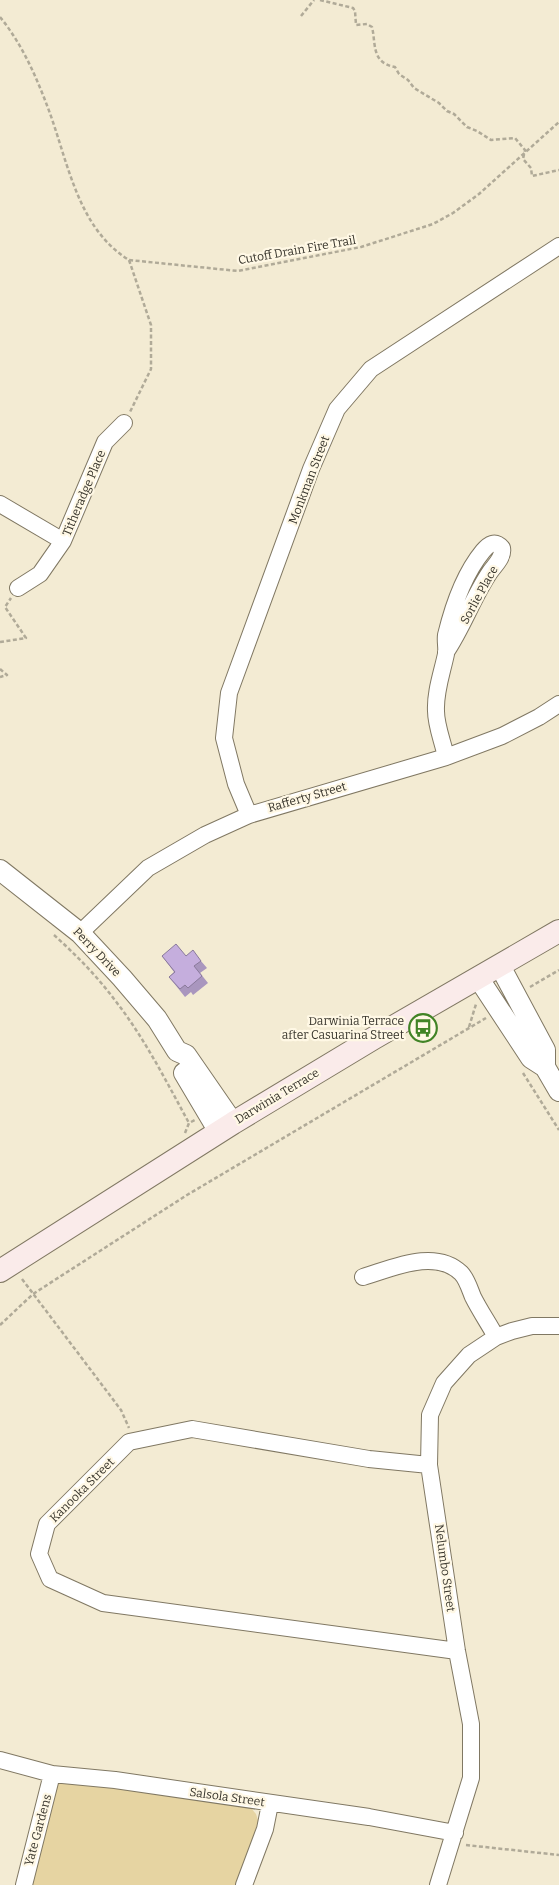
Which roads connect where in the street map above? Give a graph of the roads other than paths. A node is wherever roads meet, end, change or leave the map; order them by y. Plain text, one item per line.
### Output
1 (559, 246) edge
2 (124, 423) road end
3 (0, 504) edge
4 (63, 541) junction
5 (18, 588) road end
6 (446, 652) junction
7 (559, 704) edge
8 (446, 757) junction
9 (248, 815) junction
10 (0, 870) edge
11 (559, 931) edge
12 (80, 933) junction
13 (500, 966) junction
14 (479, 979) junction
15 (545, 1068) junction
16 (559, 1090) edge
17 (226, 1127) junction
18 (5, 1267) edge
19 (363, 1277) dead end
20 (559, 1326) edge
21 (496, 1337) junction
22 (429, 1465) junction
23 (457, 1651) junction
24 (0, 1760) edge
25 (52, 1774) junction
26 (270, 1804) junction
27 (454, 1838) junction
28 (24, 1885) edge
29 (244, 1885) edge
30 (438, 1885) edge

1 - 9 street, Monkman Street
2 - 4 street, Titheradge Place
3 - 4 street, Titheradge Place
4 - 5 street, Titheradge Place
6 - 6 street, Sorlie Place
6 - 8 street, Sorlie Place
7 - 8 street, Rafferty Street
8 - 9 street, Rafferty Street
9 - 12 street, Rafferty Street
10 - 12 street, Perry Drive
11 - 13 main road, Darwinia Terrace
12 - 17 street, Perry Drive
13 - 14 main road, Darwinia Terrace
13 - 15 street
14 - 15 street
14 - 17 main road, Darwinia Terrace
15 - 16 street
17 - 18 main road, Darwinia Terrace
19 - 21 street
20 - 21 street, Nelumbo Street
21 - 22 street, Nelumbo Street
22 - 23 street, Nelumbo Street
22 - 23 street, Kanooka Street
23 - 27 street, Nelumbo Street
24 - 25 street, Salsola Street
25 - 26 street, Salsola Street
25 - 28 street, Yate Gardens
26 - 27 street, Salsola Street
26 - 29 street
27 - 30 street, Nelumbo Street

